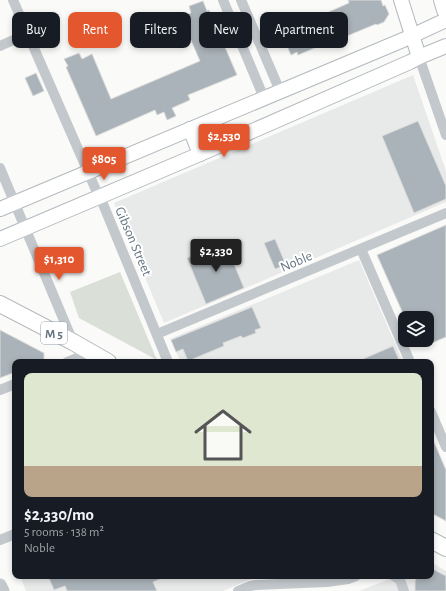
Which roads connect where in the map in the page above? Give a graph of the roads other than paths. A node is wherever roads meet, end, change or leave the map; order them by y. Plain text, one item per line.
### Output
1 (12, 0) edge
2 (223, 0) edge
3 (241, 0) edge
4 (401, 0) edge
5 (443, 0) edge
6 (446, 10) edge
7 (17, 12) edge
8 (446, 20) edge
9 (412, 36) junction
10 (12, 41) edge
11 (0, 46) edge
12 (33, 48) edge
13 (441, 48) edge
14 (419, 57) junction
15 (280, 91) junction
16 (264, 98) junction
17 (190, 129) junction
18 (446, 135) edge
19 (200, 154) junction
20 (0, 168) edge
21 (88, 172) junction
22 (99, 197) junction
23 (15, 203) junction
24 (0, 209) edge
25 (446, 212) edge
26 (25, 228) junction
27 (0, 239) edge
28 (361, 248) junction
29 (0, 304) edge
30 (157, 334) junction
31 (73, 342) junction
32 (91, 352) junction
33 (75, 359) edge
34 (103, 359) edge
35 (167, 359) edge
36 (409, 359) edge
37 (12, 385) edge
38 (0, 390) edge
39 (434, 419) edge
40 (446, 447) edge
41 (12, 535) edge
42 (0, 540) edge
43 (434, 542) edge
44 (446, 548) edge
45 (348, 579) edge
46 (398, 579) edge
47 (0, 585) edge
48 (2, 591) edge
49 (238, 591) edge
50 (404, 591) edge

1 - 7 street, Gibson Street
2 - 16 street
3 - 15 street
4 - 9 main road
5 - 6 highway
8 - 9 main road
9 - 14 main road
9 - 15 main road
10 - 11 street
12 - 21 street, Gibson Street
13 - 14 main road
14 - 18 street
14 - 19 main road
15 - 16 main road
16 - 17 main road
17 - 19 main road
17 - 21 main road
19 - 22 main road
20 - 23 street
21 - 22 street, Gibson Street
21 - 23 main road
22 - 26 main road
22 - 30 street, Gibson Street
23 - 24 main road
23 - 26 street
25 - 28 street, Noble
26 - 27 main road
26 - 31 street
28 - 30 street, Noble
28 - 36 street
29 - 31 main road, M 5
30 - 35 street, Gibson Street
31 - 32 main road, M 5
32 - 33 street
32 - 34 main road, M 5
37 - 38 street
39 - 40 street
41 - 42 street
43 - 44 main road
45 - 49 street
46 - 50 street
47 - 48 street

